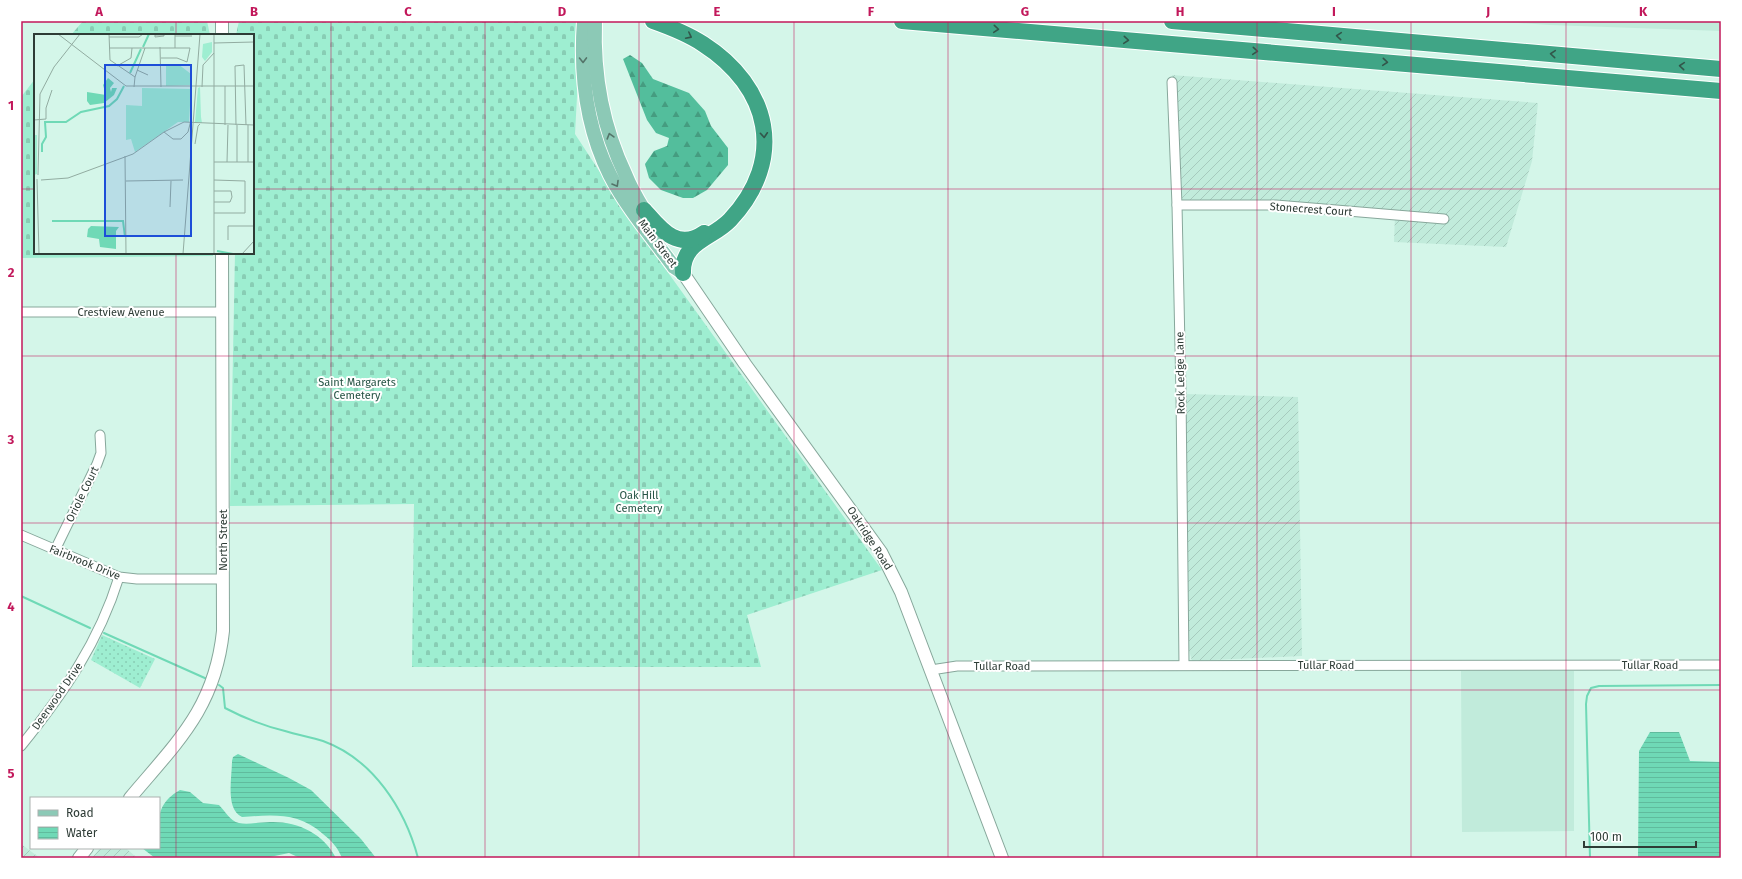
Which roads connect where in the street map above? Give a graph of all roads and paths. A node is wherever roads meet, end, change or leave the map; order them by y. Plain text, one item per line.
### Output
1 (222, 21) edge
2 (584, 21) edge
3 (595, 21) edge
4 (653, 21) edge
5 (902, 21) edge
6 (1172, 21) edge
7 (222, 34) edge
8 (1721, 69) edge
9 (1172, 82) dead end
10 (1721, 91) edge
11 (1177, 205) junction
12 (644, 210) junction
13 (734, 214) junction
14 (1444, 219) dead end
15 (222, 254) edge
16 (684, 273) junction
17 (21, 312) edge
18 (222, 312) junction
19 (100, 435) dead end
20 (21, 534) edge
21 (54, 550) junction
22 (119, 577) junction
23 (223, 579) junction
24 (1184, 665) junction
25 (1721, 665) edge
26 (931, 670) junction
27 (21, 746) edge
28 (131, 797) edge
29 (86, 849) edge
30 (79, 858) edge
31 (1002, 858) edge

1 - 7 street
2 -> 16 main road, Main Street
12 -> 3 main road, Main Street
4 -> 13 highway
5 -> 10 highway
8 -> 6 highway
9 - 11 street, Rock Ledge Lane
11 - 14 street, Stonecrest Court
11 - 24 street, Rock Ledge Lane
12 - 13 highway
12 - 16 main road, Main Street
13 - 16 highway
15 - 18 street, North Street
16 - 26 street, Oakridge Road
17 - 18 street, Crestview Avenue
18 - 23 street, North Street
19 - 21 street, Oriole Court
20 - 21 street, Fairbrook Drive
21 - 22 street, Fairbrook Drive
22 - 23 street, Fairbrook Drive
22 - 27 street, Deerwood Drive
23 - 28 street, North Street
24 - 25 street, Tullar Road
24 - 26 street, Tullar Road
26 - 31 street, Oakridge Road
29 - 30 street

